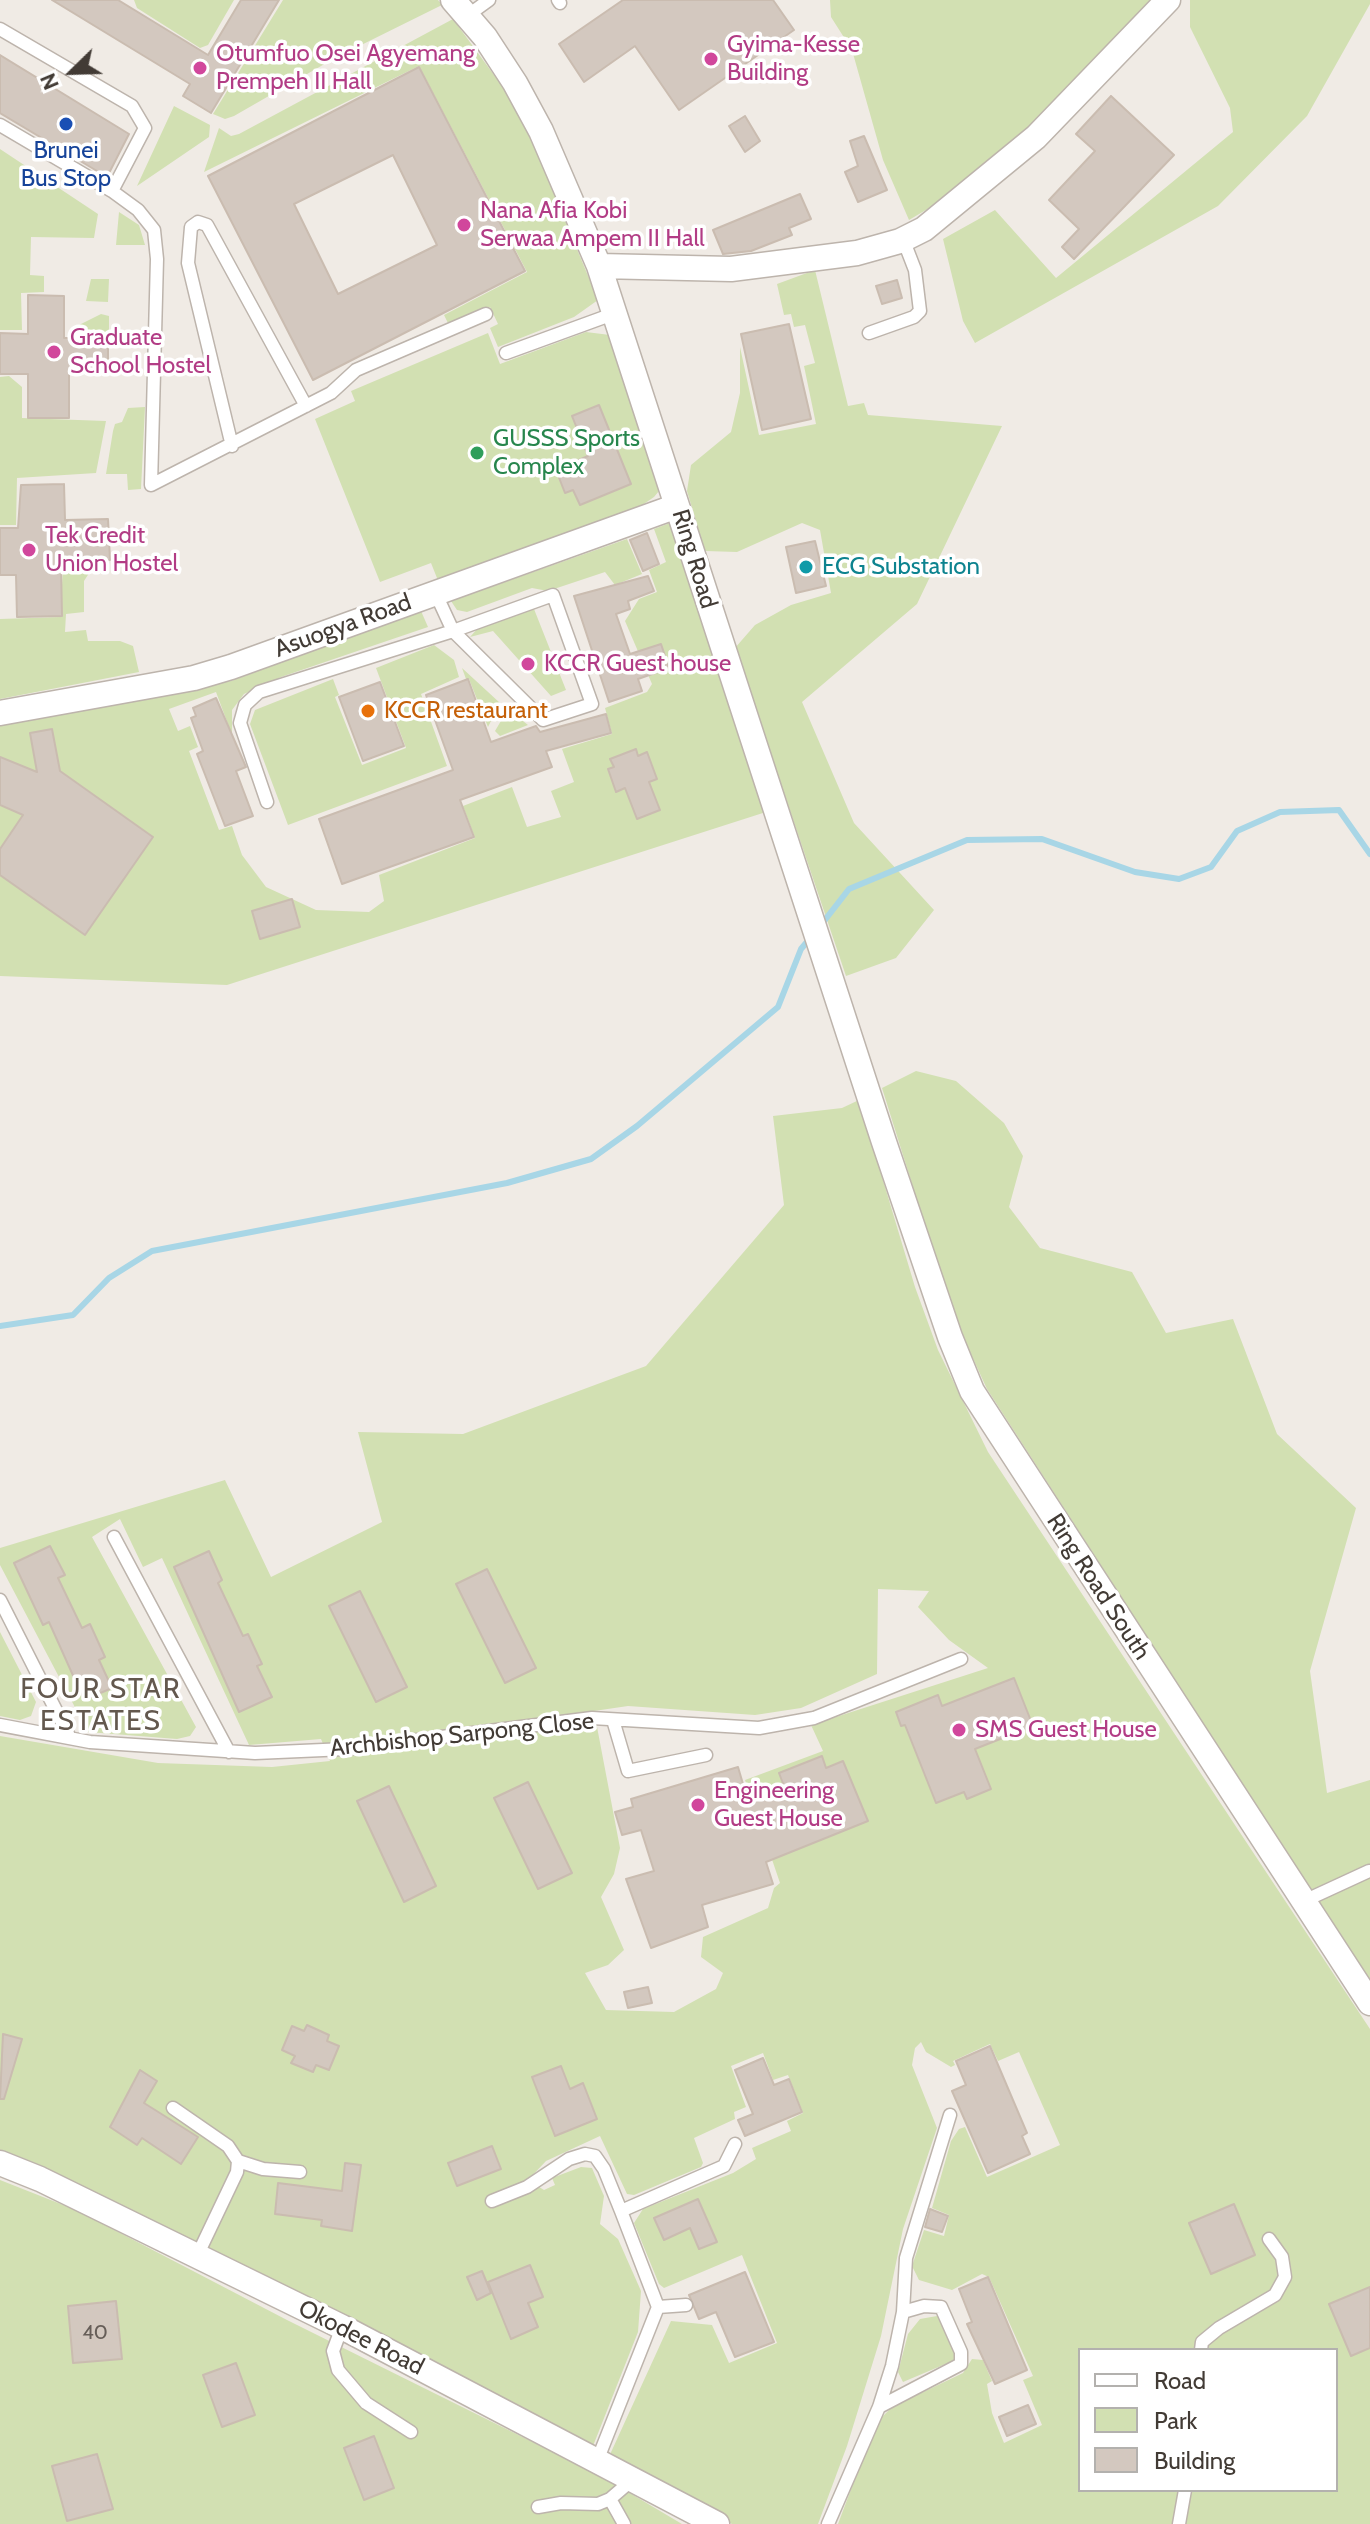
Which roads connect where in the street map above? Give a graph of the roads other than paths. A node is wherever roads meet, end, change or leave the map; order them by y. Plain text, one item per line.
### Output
1 (489, 0) edge
2 (1168, 0) edge
3 (460, 8) edge
4 (0, 29) edge
5 (0, 125) edge
6 (112, 191) junction
7 (903, 239) junction
8 (599, 266) junction
9 (486, 314) dead end
10 (613, 314) junction
11 (869, 333) dead end
12 (506, 353) dead end
13 (306, 406) junction
14 (232, 446) junction
15 (677, 506) junction
16 (435, 592) junction
17 (453, 631) junction
18 (0, 713) edge
19 (267, 802) dead end
20 (884, 1142) joint
21 (114, 1537) dead end
22 (0, 1600) edge
23 (961, 1659) dead end
24 (613, 1720) junction
25 (0, 1725) edge
26 (70, 1738) junction
27 (229, 1752) junction
28 (706, 1755) dead end
29 (1369, 1871) edge
30 (1304, 1901) junction
31 (1370, 2003) edge
32 (173, 2108) dead end
33 (950, 2115) dead end
34 (735, 2144) dead end
35 (238, 2161) junction
36 (0, 2163) edge
37 (300, 2172) dead end
38 (492, 2201) dead end
39 (621, 2211) junction
40 (1269, 2239) dead end
41 (197, 2256) junction
42 (686, 2305) dead end
43 (658, 2307) junction
44 (903, 2312) junction
45 (342, 2327) junction
46 (1201, 2348) edge
47 (879, 2407) junction
48 (411, 2432) dead end
49 (597, 2461) junction
50 (632, 2480) junction
51 (1185, 2492) edge
52 (610, 2499) junction
53 (538, 2507) dead end
54 (624, 2524) edge
55 (717, 2524) edge
56 (828, 2524) edge
57 (1179, 2524) edge

1 - 3 lane
2 - 7 street
3 - 8 street, Ring Road
4 - 6 lane
5 - 6 lane
6 - 14 lane
7 - 8 street
7 - 11 lane
8 - 10 street, Ring Road
9 - 13 lane
10 - 12 lane
10 - 15 street, Ring Road
13 - 14 lane
13 - 14 lane
15 - 16 street, Asuogya Road
15 - 20 street, Ring Road
16 - 17 lane
16 - 18 street, Asuogya Road
17 - 17 lane
17 - 19 lane
20 - 30 street, Ring Road South
21 - 27 lane
22 - 26 lane
23 - 24 lane, Archbishop Sarpong Close
24 - 27 lane, Archbishop Sarpong Close
24 - 28 lane
25 - 26 lane, Archbishop Sarpong Close
26 - 27 lane, Archbishop Sarpong Close
29 - 30 lane
30 - 31 street, Ring Road South
32 - 35 lane
33 - 44 lane
34 - 39 lane
35 - 37 lane
35 - 41 lane
36 - 41 street, Okodee Road
38 - 39 lane
39 - 43 lane
40 - 46 lane
41 - 45 street, Okodee Road
42 - 43 lane
43 - 49 lane
44 - 47 lane
44 - 47 lane
45 - 48 lane
45 - 49 street, Okodee Road
47 - 56 lane
49 - 50 street, Okodee Road
50 - 52 lane
50 - 55 street, Okodee Road
51 - 57 lane
52 - 53 lane
52 - 54 lane

